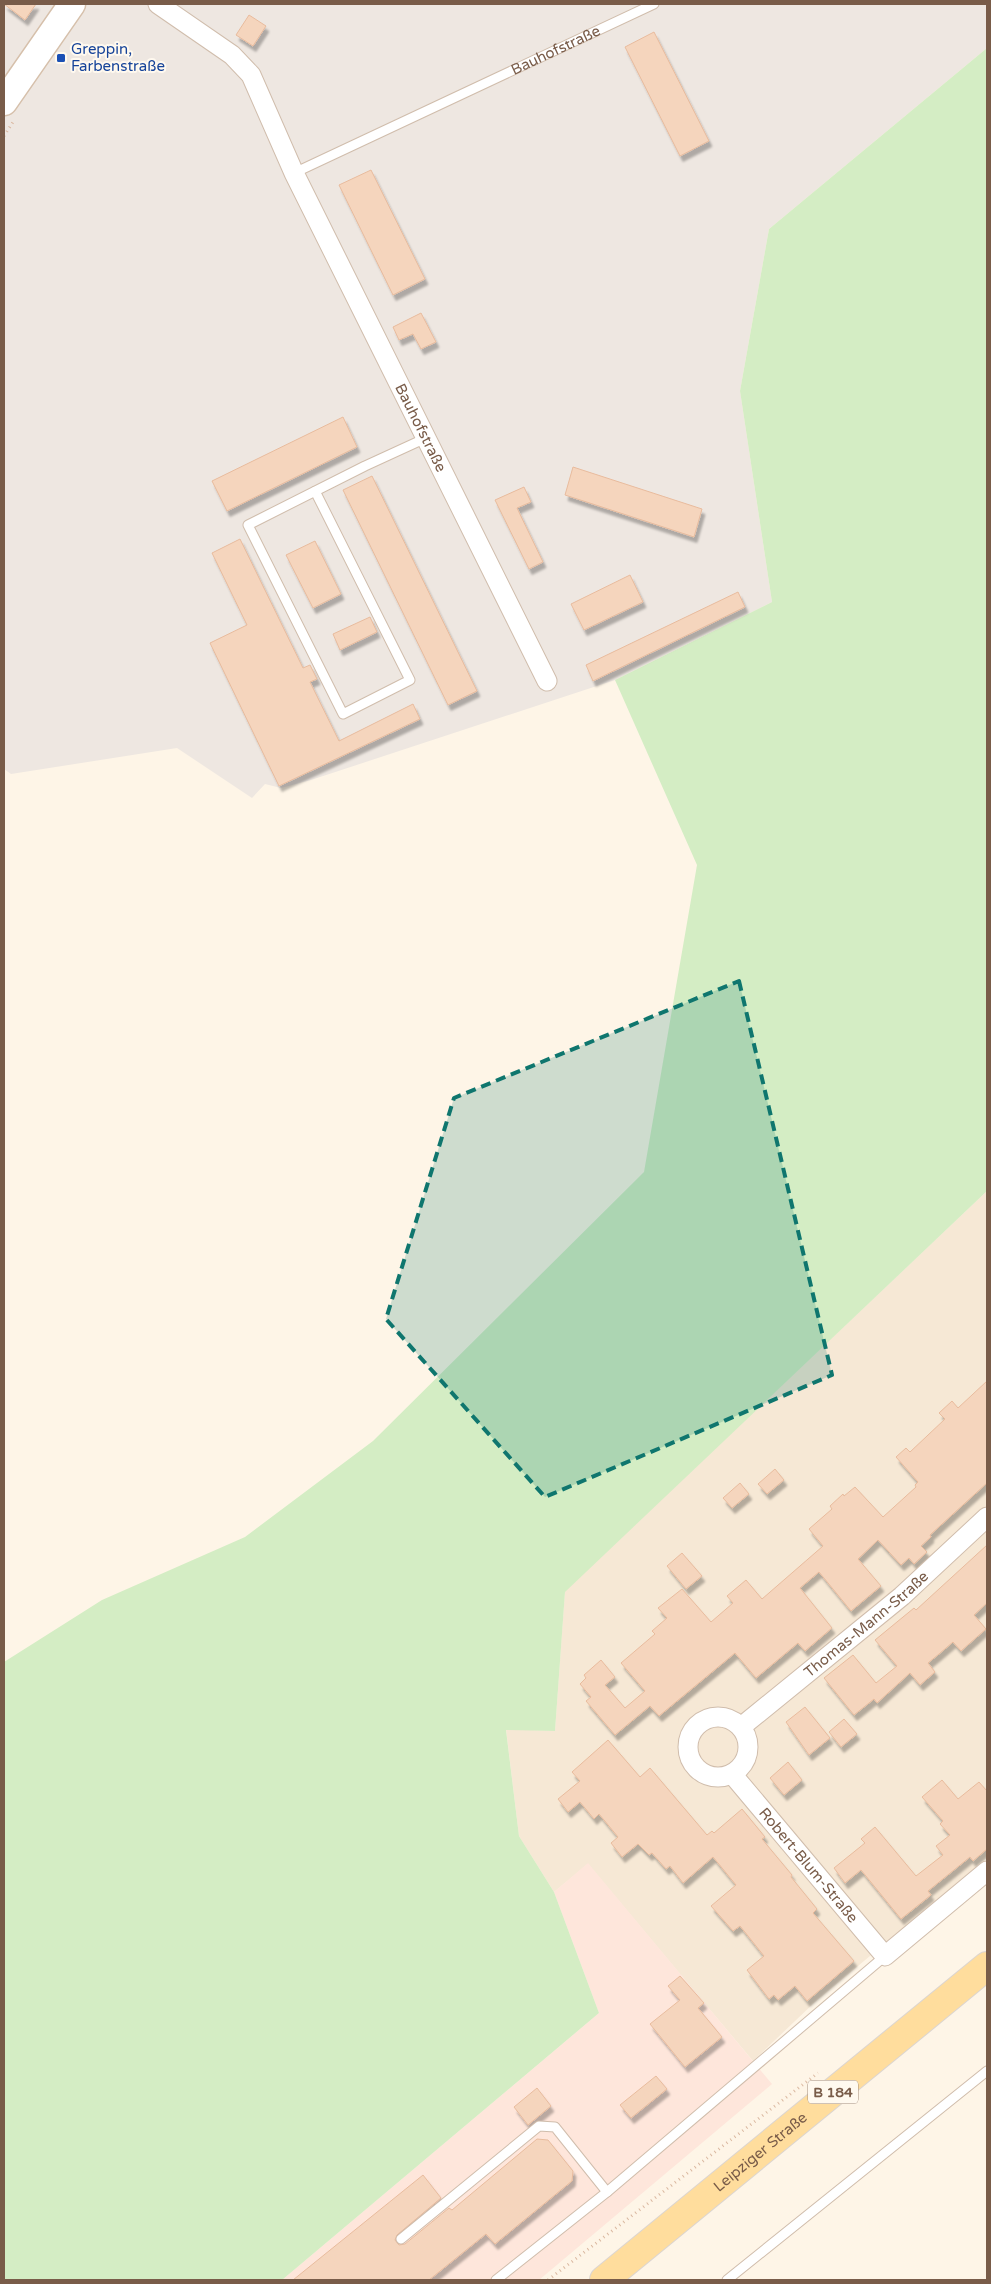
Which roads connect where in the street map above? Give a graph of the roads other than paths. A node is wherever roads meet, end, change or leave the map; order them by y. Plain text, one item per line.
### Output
1 (72, 4) edge
2 (158, 4) edge
3 (654, 4) edge
4 (4, 102) edge
5 (294, 173) junction
6 (426, 438) junction
7 (315, 491) junction
8 (547, 681) dead end
9 (987, 1517) edge
10 (741, 1727) junction
11 (732, 1774) junction
12 (987, 1871) edge
13 (885, 1956) junction
14 (987, 1966) edge
15 (987, 2071) edge
16 (607, 2192) junction
17 (400, 2239) dead end
18 (496, 2280) edge
19 (604, 2280) edge
20 (727, 2280) edge

1 - 4 street
2 - 5 street, Bauhofstraße
3 - 5 lane, Bauhofstraße
5 - 6 street, Bauhofstraße
6 - 7 lane
6 - 8 street, Bauhofstraße
7 - 7 lane
9 - 10 street, Thomas-Mann-Straße
10 - 11 street
10 - 11 street
11 - 13 street, Robert-Blum-Straße
12 - 13 street
13 - 16 lane
14 - 19 main road, Leipziger Straße / B 184
15 - 20 lane
16 - 17 lane
16 - 18 lane

